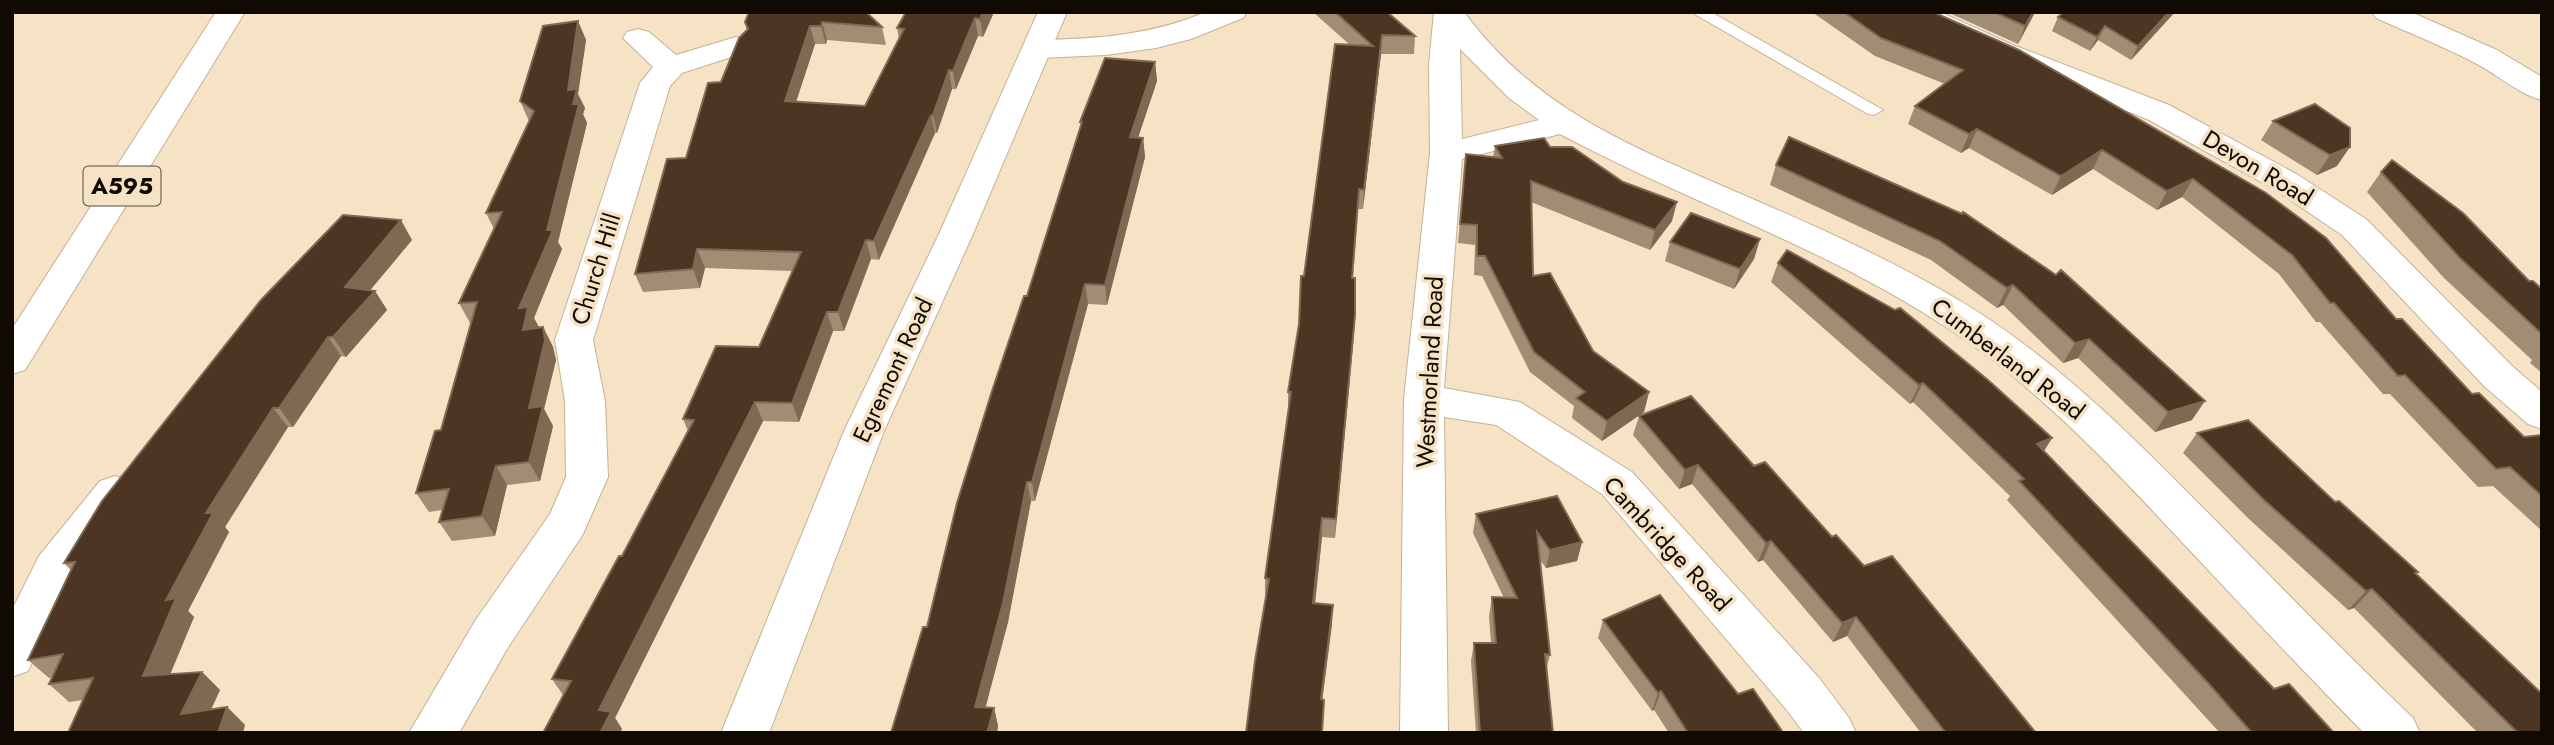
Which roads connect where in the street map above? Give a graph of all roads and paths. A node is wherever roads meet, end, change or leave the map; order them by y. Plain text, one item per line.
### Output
1 (231, 12) edge
2 (1053, 12) edge
3 (1233, 12) edge
4 (1449, 12) edge
5 (1699, 12) edge
6 (1915, 12) edge
7 (2386, 12) edge
8 (638, 38) dead end
9 (736, 46) edge
10 (1039, 49) junction
11 (671, 67) junction
12 (2542, 91) edge
13 (1874, 110) dead end
14 (1564, 123) junction
15 (1446, 153) junction
16 (12, 360) edge
17 (1424, 399) junction
18 (2542, 414) edge
19 (139, 462) edge
20 (12, 657) edge
21 (433, 733) edge
22 (744, 733) edge
23 (1424, 733) edge
24 (1832, 733) edge
25 (2396, 733) edge

1 - 16 main road, A595
2 - 10 main road, Egremont Road
3 - 10 main road
4 - 14 main road, Cumberland Road
4 - 15 main road, Westmorland Road
5 - 13 lane
6 - 18 main road, Devon Road
7 - 12 main road
8 - 11 main road
9 - 11 main road
10 - 22 main road, Egremont Road
11 - 21 main road, Church Hill
14 - 15 main road
14 - 25 main road, Cumberland Road
15 - 17 main road, Westmorland Road
17 - 23 main road, Westmorland Road
17 - 24 main road, Cambridge Road
19 - 20 main road

